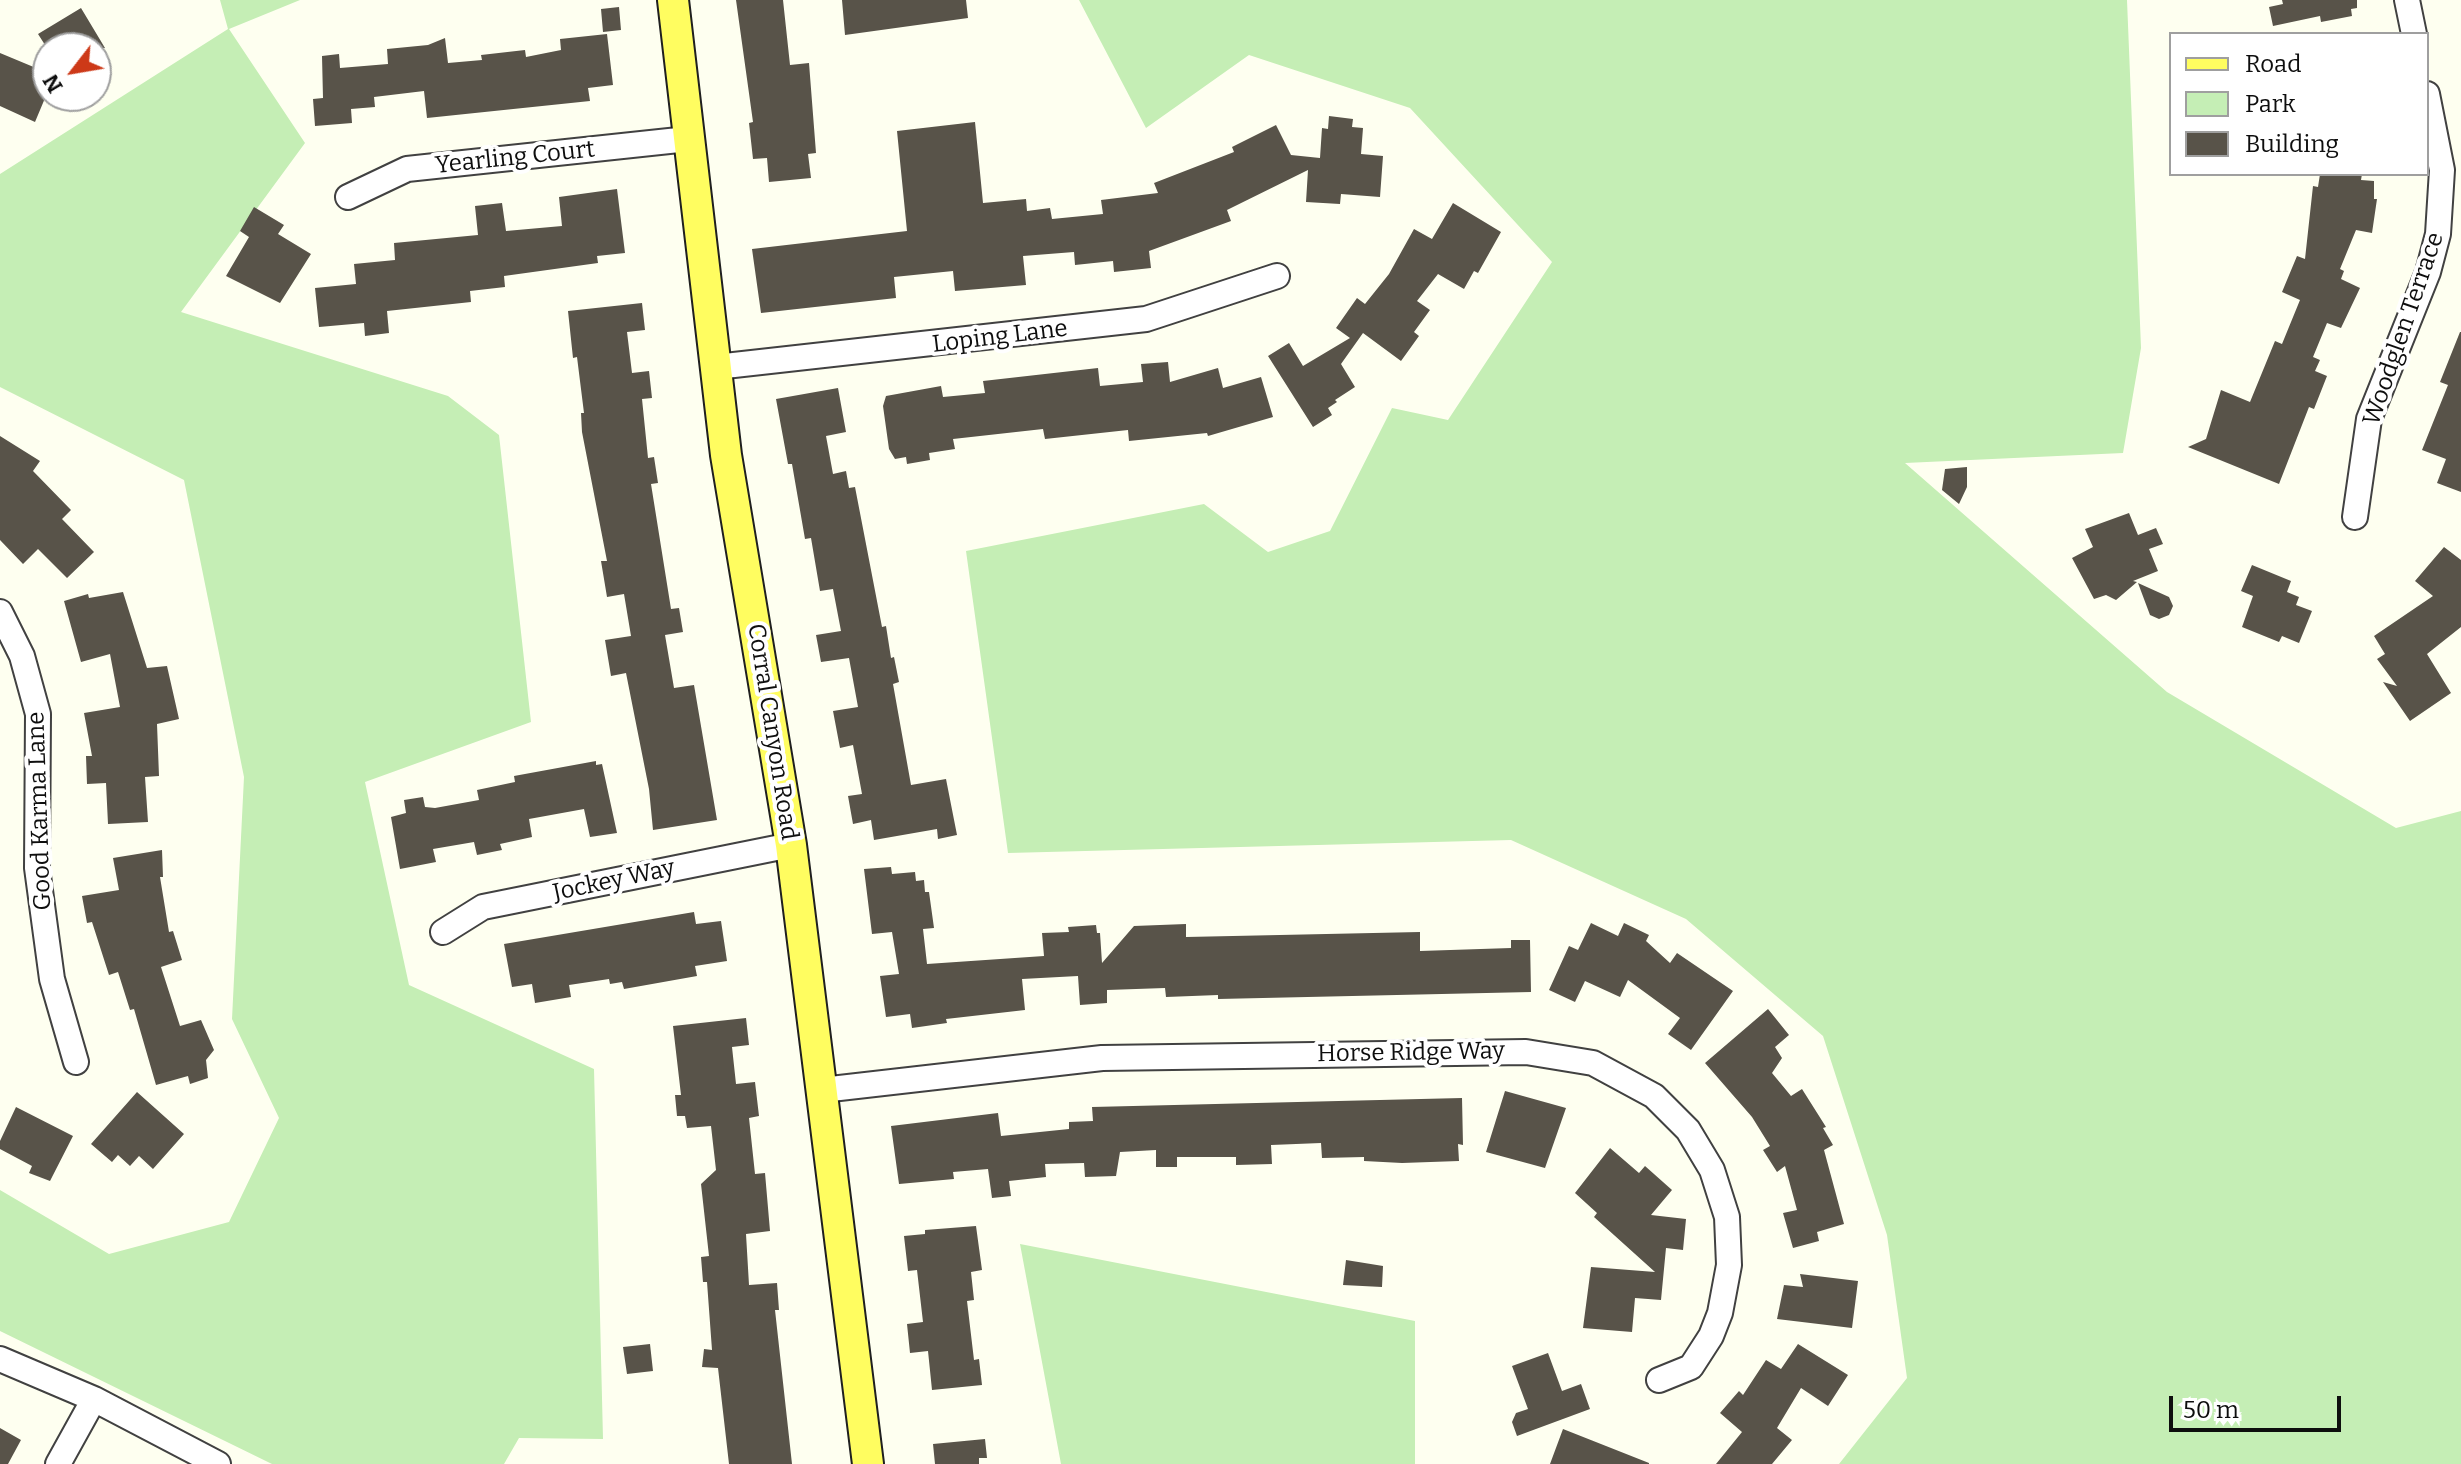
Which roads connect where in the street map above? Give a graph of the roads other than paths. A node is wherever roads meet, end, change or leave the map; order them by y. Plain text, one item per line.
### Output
1 (673, 0) edge
2 (2407, 0) edge
3 (2414, 32) edge
4 (2429, 104) edge
5 (688, 139) junction
6 (348, 197) dead end
7 (1277, 276) dead end
8 (716, 367) junction
9 (2355, 517) dead end
10 (0, 612) edge
11 (791, 845) junction
12 (443, 932) dead end
13 (76, 1062) dead end
14 (822, 1090) junction
15 (0, 1359) edge
16 (1659, 1380) dead end
17 (94, 1399) junction
18 (58, 1464) edge
19 (218, 1464) edge
20 (868, 1464) edge

1 - 5 main road, Corral Canyon Road
2 - 3 street
4 - 9 street, Woodglen Terrace
5 - 6 street, Yearling Court
5 - 8 main road, Corral Canyon Road
7 - 8 street, Loping Lane
8 - 11 main road, Corral Canyon Road
10 - 13 street, Good Karma Lane
11 - 12 street, Jockey Way
11 - 14 main road, Corral Canyon Road
14 - 16 street, Horse Ridge Way
14 - 20 main road, Corral Canyon Road
15 - 17 street
17 - 18 street
17 - 19 street

